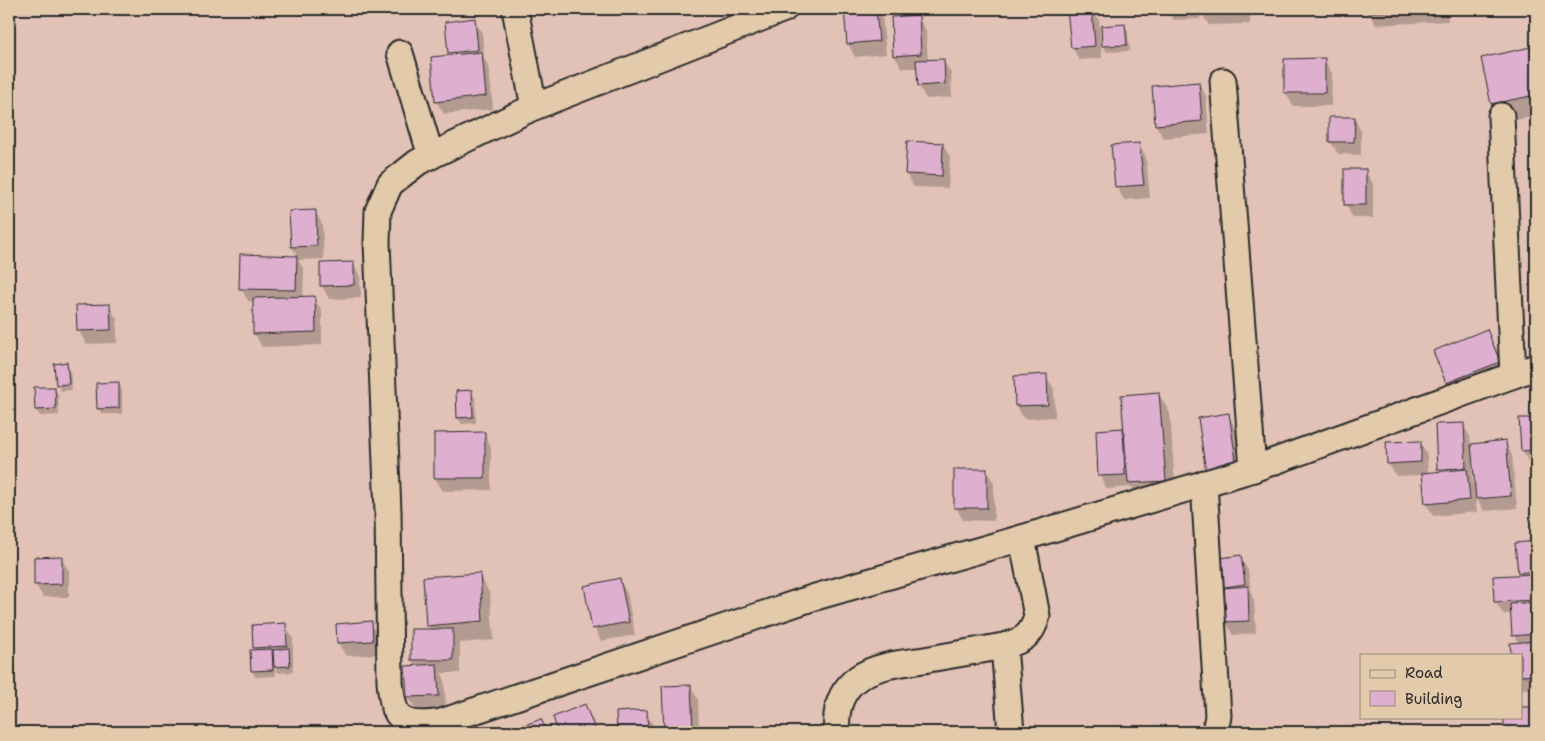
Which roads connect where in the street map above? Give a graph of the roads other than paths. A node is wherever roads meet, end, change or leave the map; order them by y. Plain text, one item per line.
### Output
1 (515, 9) edge
2 (784, 9) edge
3 (400, 53) dead end
4 (1224, 81) dead end
5 (534, 107) junction
6 (1501, 116) dead end
7 (431, 156) junction
8 (1536, 367) edge
9 (1513, 375) junction
10 (1253, 469) junction
11 (1204, 483) junction
12 (1022, 538) junction
13 (1004, 646) junction
14 (400, 726) edge
15 (837, 732) edge
16 (1011, 732) edge
17 (1216, 732) edge

1 - 5 street
2 - 5 street
3 - 7 street
4 - 10 street
5 - 7 street
6 - 9 street
7 - 14 street
8 - 9 street
9 - 10 street
10 - 11 street
11 - 12 street
11 - 17 street
12 - 13 street
12 - 14 street
13 - 15 street
13 - 16 street

